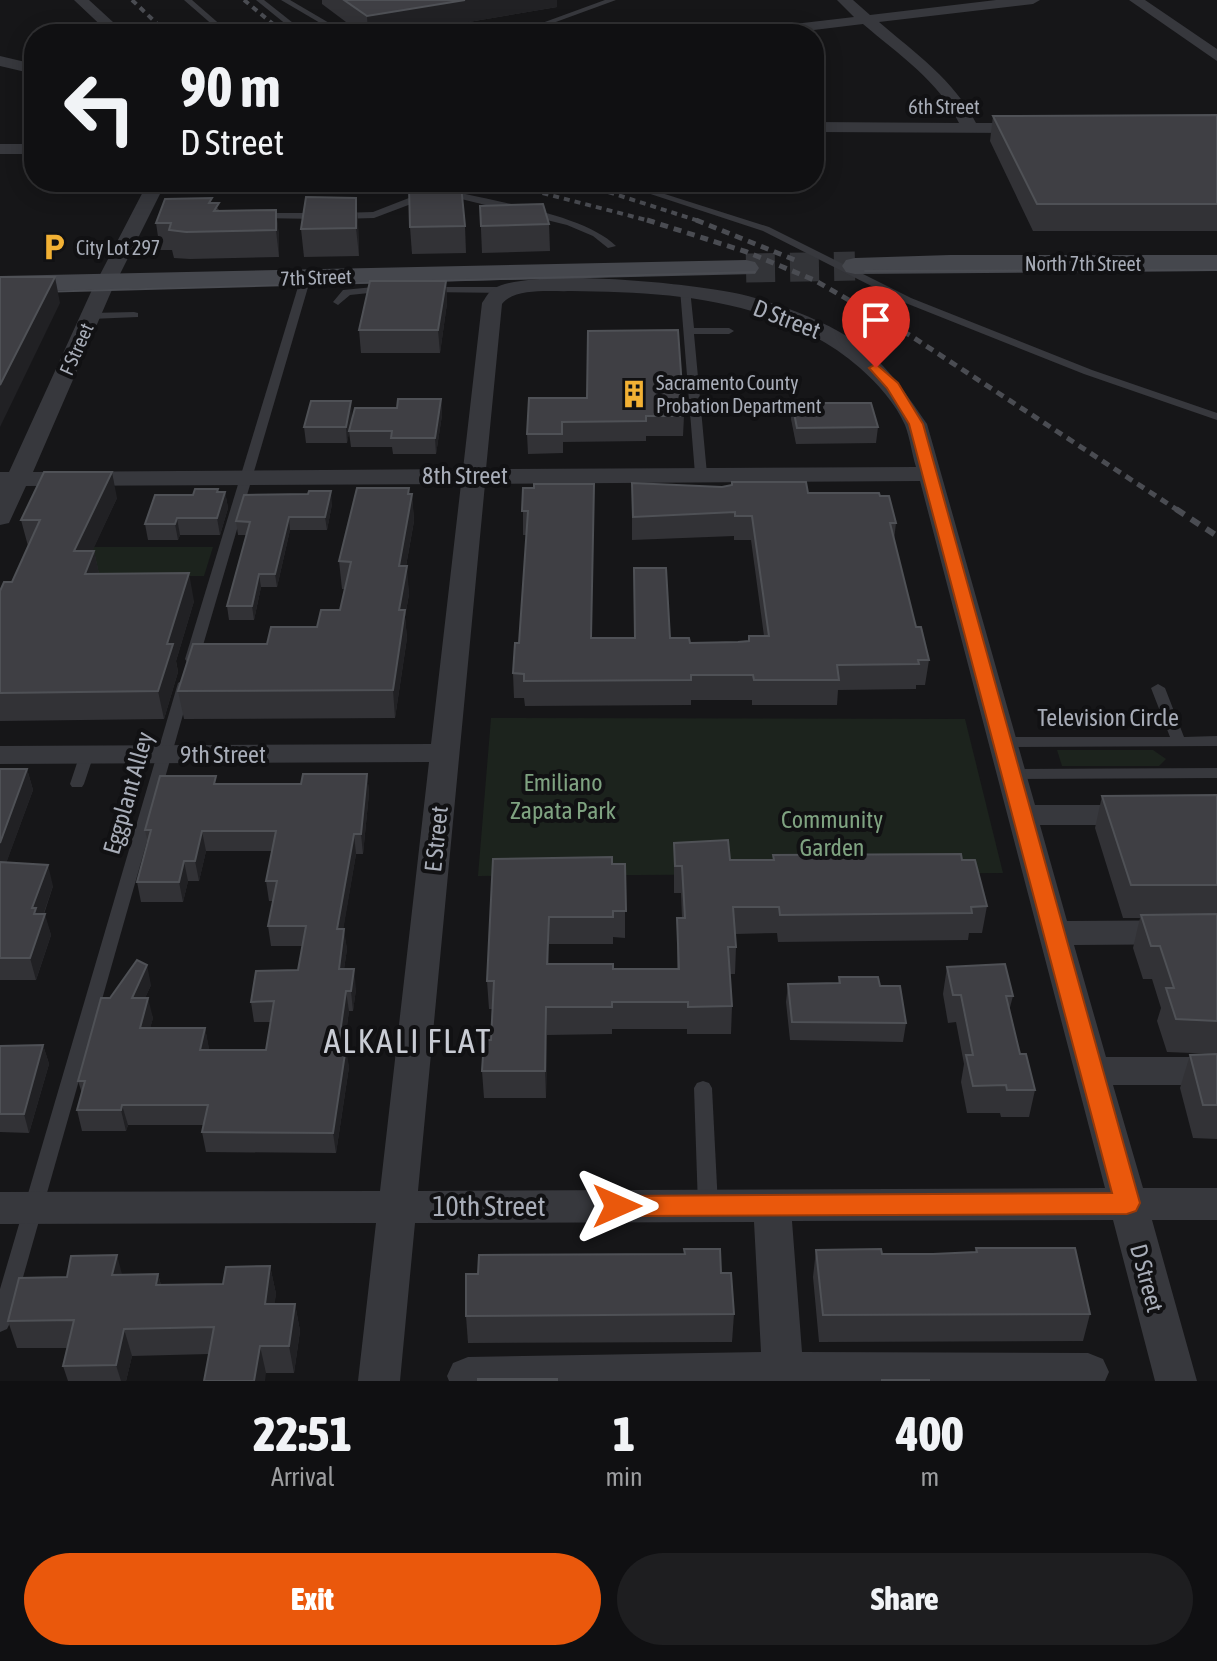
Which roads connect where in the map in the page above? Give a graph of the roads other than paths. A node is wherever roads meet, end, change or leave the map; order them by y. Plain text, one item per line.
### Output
1 (81, 0) edge
2 (188, 0) edge
3 (260, 0) edge
4 (285, 0) edge
5 (612, 0) edge
6 (844, 0) edge
7 (1033, 0) edge
8 (1136, 0) edge
9 (869, 20) junction
10 (108, 24) edge
11 (216, 24) edge
12 (290, 24) edge
13 (327, 24) edge
14 (544, 24) edge
15 (824, 25) edge
16 (1214, 51) edge
17 (0, 61) edge
18 (24, 67) edge
19 (824, 127) edge
20 (970, 128) junction
21 (1047, 128) edge
22 (0, 149) edge
23 (24, 149) edge
24 (154, 192) edge
25 (649, 192) edge
26 (250, 216) edge
27 (611, 246) dead end
28 (846, 263) tunnel mouth
29 (1217, 263) edge
30 (737, 265) tunnel mouth
31 (306, 277) junction
32 (105, 283) junction
33 (0, 284) edge
34 (398, 289) edge
35 (414, 289) edge
36 (685, 289) junction
37 (502, 293) junction
38 (338, 302) dead end
39 (134, 315) dead end
40 (91, 316) junction
41 (689, 331) junction
42 (729, 331) dead end
43 (1217, 417) edge
44 (701, 474) junction
45 (930, 474) junction
46 (475, 475) junction
47 (246, 476) junction
48 (10, 478) edge
49 (0, 518) edge
50 (1158, 688) dead end
51 (1179, 741) junction
52 (1217, 741) edge
53 (1000, 742) junction
54 (446, 753) junction
55 (87, 754) junction
56 (163, 754) junction
57 (0, 755) edge
58 (1217, 773) edge
59 (1009, 774) junction
60 (77, 784) dead end
61 (1020, 815) junction
62 (1170, 815) edge
63 (1217, 932) edge
64 (1053, 933) junction
65 (1091, 1071) junction
66 (1217, 1071) edge
67 (703, 1088) dead end
68 (1127, 1203) junction
69 (1217, 1204) edge
70 (708, 1206) junction
71 (772, 1206) junction
72 (396, 1207) junction
73 (17, 1208) edge
74 (0, 1323) edge
75 (783, 1371) junction
76 (1088, 1372) dead end
77 (468, 1376) dead end
78 (966, 1377) edge
79 (595, 1378) edge
80 (379, 1381) edge
81 (1176, 1381) edge

1 - 10 street
2 - 11 lane
3 - 12 lane
4 - 13 lane
5 - 14 lane
6 - 9 street
7 - 9 street
8 - 16 street
9 - 15 street
9 - 20 street
17 - 18 street
19 - 20 street, 6th Street
20 - 21 street, 6th Street
22 - 23 street
24 - 32 street, F Street
25 - 43 lane
26 - 27 lane
28 - 29 main road, North 7th Street
30 - 31 main road, 7th Street
31 - 32 main road, 7th Street
31 - 47 lane, Eggplant Alley
32 - 33 main road, 7th Street
32 - 40 street, F Street
34 - 38 lane
35 - 37 lane
36 - 37 street, D Street
36 - 41 lane
36 - 45 street, D Street
37 - 46 street, E Street
39 - 40 lane
40 - 48 street, F Street
41 - 42 lane
41 - 44 lane
44 - 45 street, 8th Street
44 - 46 street, 8th Street
45 - 53 street, D Street
46 - 47 street, 8th Street
46 - 54 street, E Street
47 - 48 street, 8th Street
47 - 56 lane, Eggplant Alley
48 - 49 street, F Street
50 - 51 lane
51 - 52 lane, Television Circle
51 - 53 lane, Television Circle
53 - 59 street, D Street
54 - 56 street, 9th Street
54 - 72 street, E Street
55 - 56 street, 9th Street
55 - 57 street, 9th Street
55 - 60 lane
56 - 73 lane, Eggplant Alley
58 - 59 lane
59 - 61 street, D Street
61 - 62 street
61 - 64 street, D Street
63 - 64 street
64 - 65 street, D Street
65 - 66 street
65 - 68 street, D Street
67 - 70 lane
68 - 69 street, 10th Street
68 - 71 street, 10th Street
68 - 81 street, D Street
70 - 71 street, 10th Street
70 - 72 street, 10th Street
71 - 75 street
72 - 73 street, 10th Street
72 - 80 street, E Street
73 - 74 lane, Eggplant Alley
75 - 78 street
75 - 79 street
76 - 78 street
77 - 79 street

